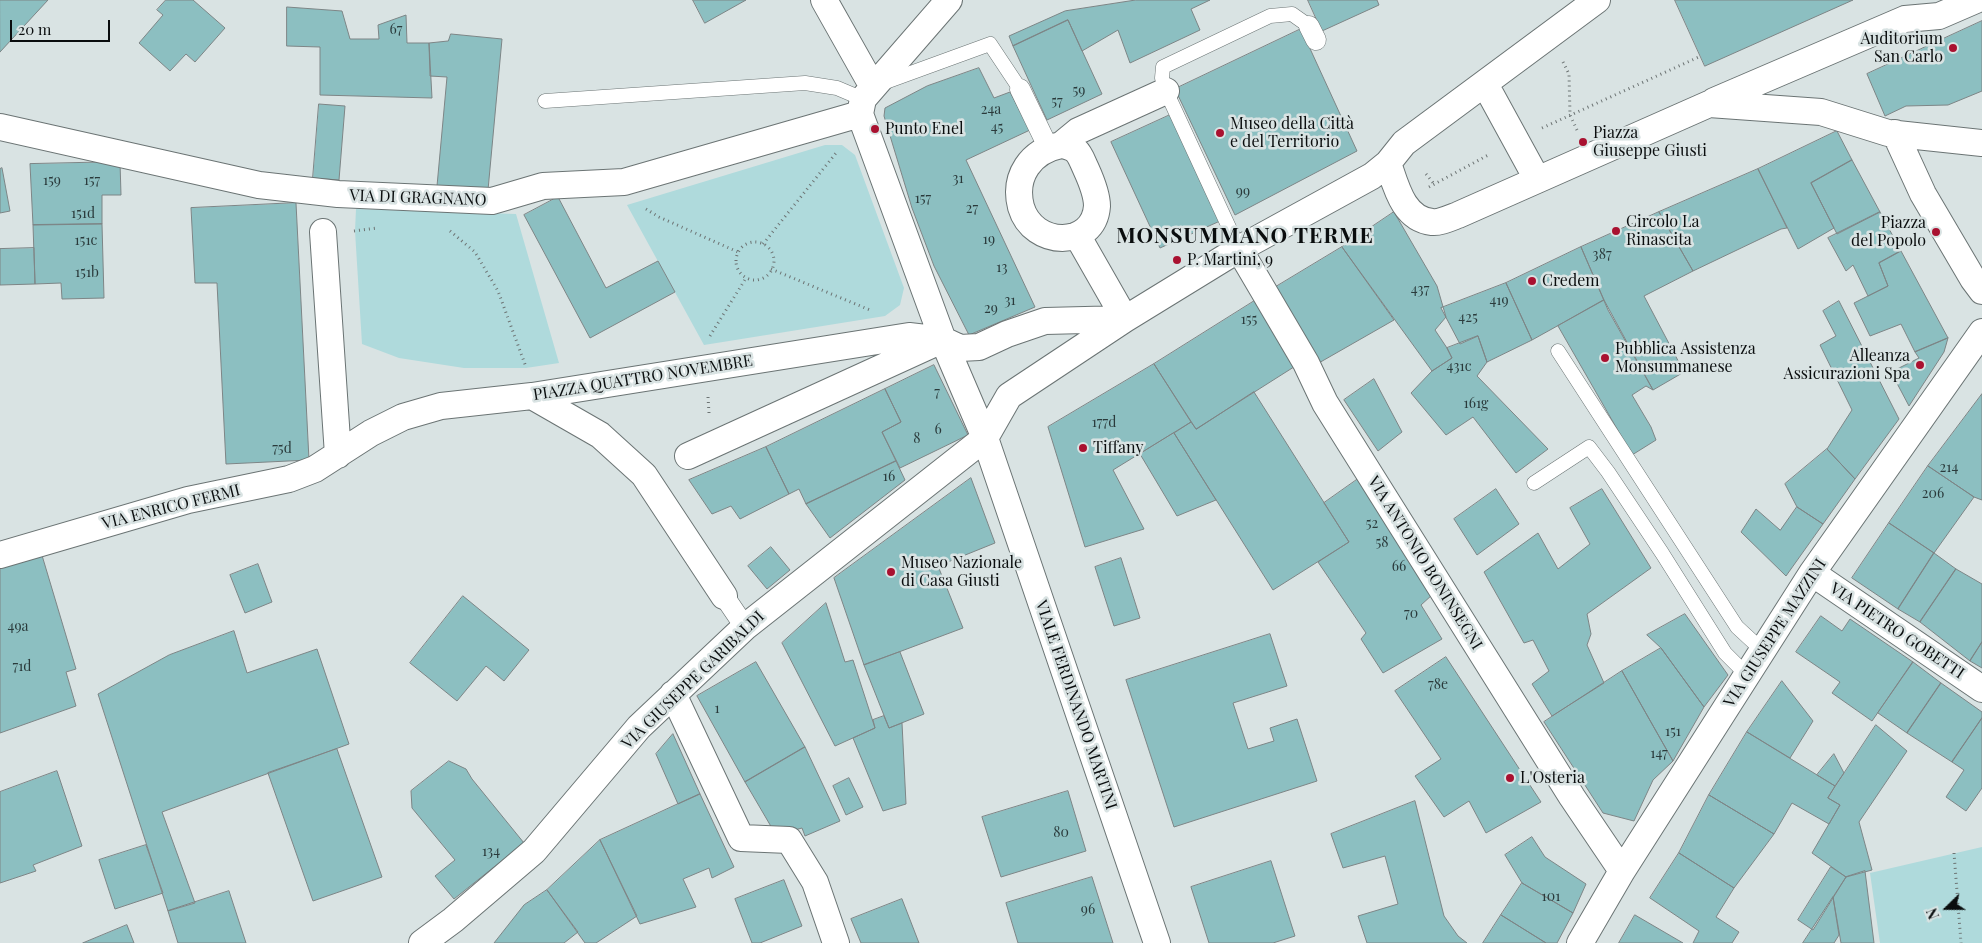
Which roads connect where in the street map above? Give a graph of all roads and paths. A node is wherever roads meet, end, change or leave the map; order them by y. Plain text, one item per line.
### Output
1 (824, 0) edge
2 (949, 0) edge
3 (1596, 0) edge
4 (1976, 0) edge
5 (1312, 33) dead end
6 (1548, 36) junction
7 (1700, 56) dead end
8 (1485, 84) junction
9 (1020, 88) joint
10 (1166, 90) junction
11 (866, 100) junction
12 (545, 101) dead end
13 (1709, 104) junction
14 (1570, 115) junction
15 (0, 127) edge
16 (1895, 133) junction
17 (1516, 140) junction
18 (1982, 143) edge
19 (842, 145) dead end
20 (1054, 146) junction
21 (1589, 156) junction
22 (1380, 170) junction
23 (1537, 179) junction
24 (1402, 202) junction
25 (644, 207) dead end
26 (382, 228) dead end
27 (449, 230) dead end
28 (355, 231) dead end
29 (323, 232) dead end
30 (1077, 234) junction
31 (763, 244) junction
32 (1239, 249) junction
33 (738, 252) junction
34 (771, 269) junction
35 (747, 277) junction
36 (1982, 291) edge
37 (876, 312) dead end
38 (1126, 319) junction
39 (1982, 332) edge
40 (710, 336) dead end
41 (943, 340) junction
42 (1558, 351) dead end
43 (526, 368) dead end
44 (532, 396) junction
45 (985, 438) junction
46 (338, 455) junction
47 (688, 456) dead end
48 (1534, 483) dead end
49 (0, 555) edge
50 (1812, 573) junction
51 (724, 596) joint
52 (745, 626) junction
53 (1763, 651) junction
54 (1748, 676) junction
55 (1982, 689) edge
56 (673, 694) junction
57 (1954, 854) dead end
58 (1622, 871) junction
59 (422, 943) edge
60 (836, 943) edge
61 (1157, 943) edge
62 (1580, 943) edge
63 (1961, 943) edge

1 - 11 street
2 - 11 street
3 - 6 street
4 - 13 street
5 - 10 lane
6 - 8 street
6 - 14 path
7 - 14 path
8 - 17 street
8 - 22 street
9 - 11 lane
9 - 20 street
10 - 20 street
10 - 32 lane
11 - 12 lane
11 - 15 street, VIA DI GRAGNANO
11 - 41 street
13 - 16 street
13 - 21 street
14 - 17 path
14 - 21 path
16 - 18 street
16 - 36 street
17 - 23 street
17 - 24 path
19 - 31 path
20 - 30 street
20 - 30 street
21 - 23 street
22 - 24 street
22 - 32 street
23 - 24 street
25 - 33 path
26 - 28 path
27 - 43 path
29 - 46 street
30 - 38 street
31 - 33 path
31 - 34 path
32 - 38 street
32 - 58 street, VIA ANTONIO BONINSEGNI
33 - 35 path
34 - 35 path
34 - 37 path
35 - 40 path
38 - 41 street, PIAZZA QUATTRO NOVEMBRE
38 - 45 street
39 - 50 street, VIA GIUSEPPE MAZZINI
41 - 44 street, PIAZZA QUATTRO NOVEMBRE
41 - 45 street, VIALE FERDINANDO MARTINI
41 - 47 street
42 - 53 lane
44 - 46 street, PIAZZA QUATTRO NOVEMBRE
44 - 51 street
45 - 52 street, VIA GIUSEPPE GARIBALDI
45 - 61 street, VIALE FERDINANDO MARTINI
46 - 49 street, VIA ENRICO FERMI
48 - 54 lane
50 - 53 street, VIA GIUSEPPE MAZZINI
50 - 55 street, VIA PIETRO GOBETTI
51 - 52 street
52 - 56 street, VIA GIUSEPPE GARIBALDI
53 - 54 street, VIA GIUSEPPE MAZZINI
54 - 58 street, VIA GIUSEPPE MAZZINI
56 - 59 street, VIA GIUSEPPE GARIBALDI
56 - 60 street
57 - 63 path
58 - 62 street, VIA GIUSEPPE MAZZINI

